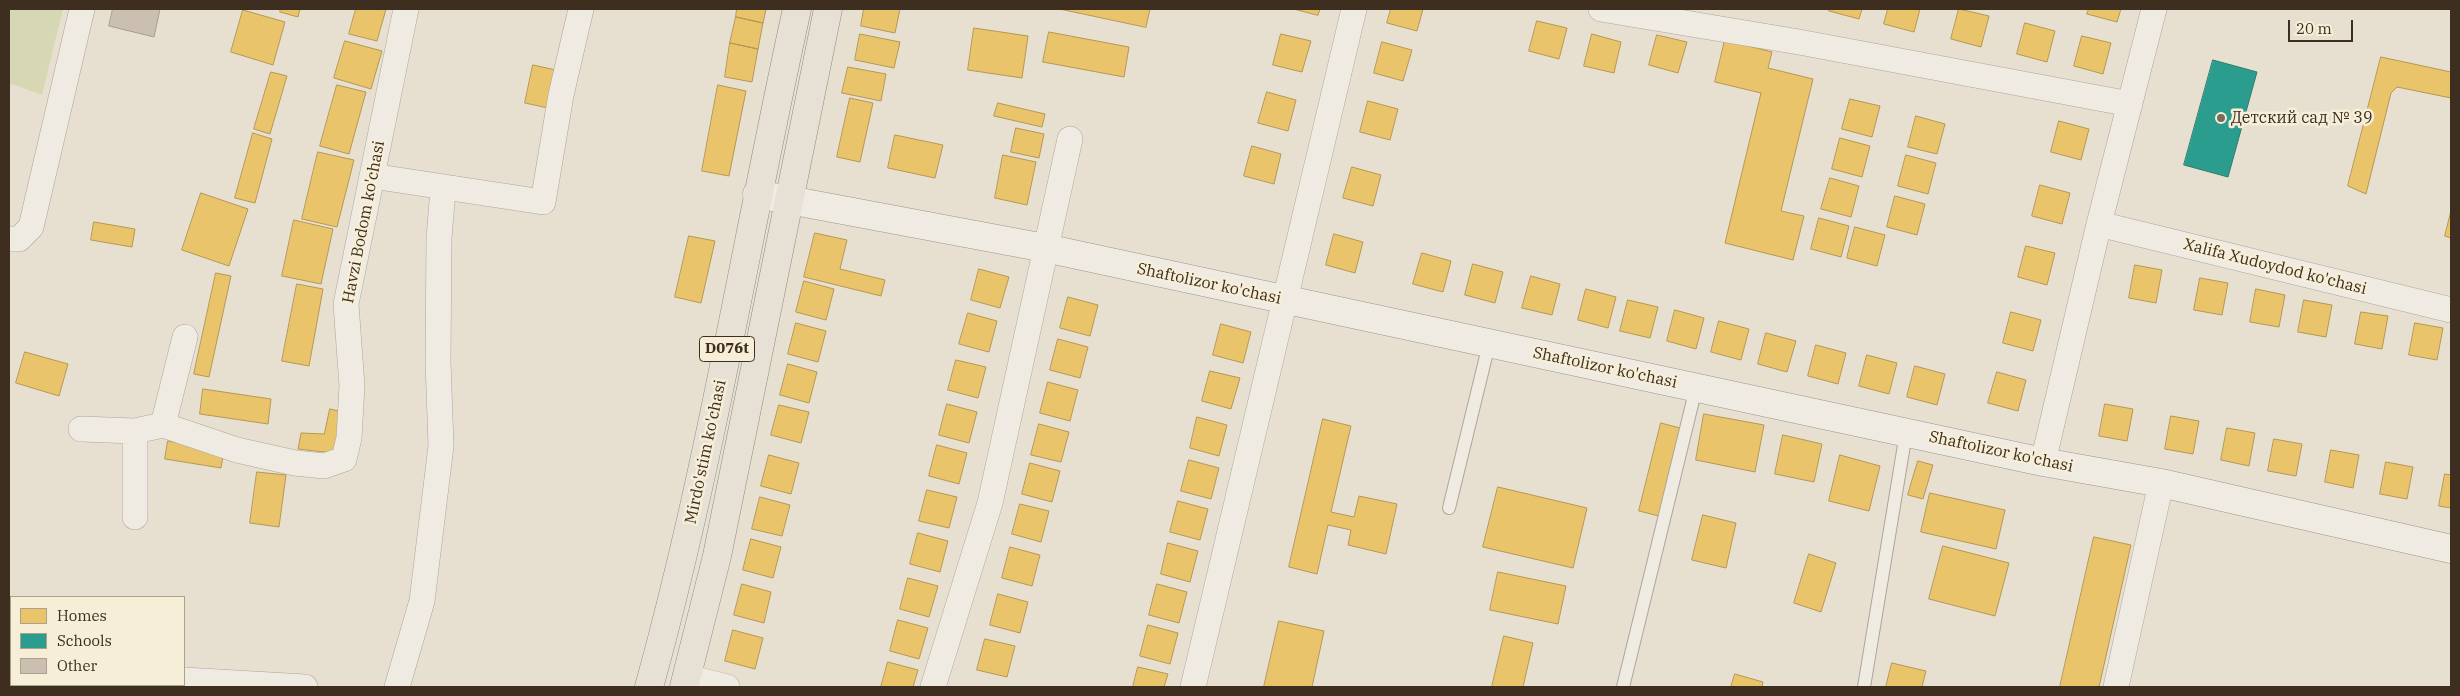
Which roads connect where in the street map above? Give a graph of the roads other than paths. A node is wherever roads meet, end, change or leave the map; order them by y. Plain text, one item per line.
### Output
1 (82, 9) edge
2 (406, 9) edge
3 (581, 9) edge
4 (797, 9) edge
5 (828, 9) edge
6 (1354, 9) edge
7 (1601, 9) edge
8 (2154, 9) edge
9 (2130, 104) junction
10 (1070, 139) dead end
11 (372, 176) junction
12 (442, 189) junction
13 (757, 194) junction
14 (789, 199) junction
15 (2099, 224) junction
16 (9, 239) edge
17 (1045, 248) junction
18 (1284, 300) junction
19 (2451, 310) edge
20 (185, 337) dead end
21 (1489, 344) junction
22 (1696, 388) junction
23 (163, 425) junction
24 (81, 429) dead end
25 (135, 431) junction
26 (1906, 433) junction
27 (2043, 462) junction
28 (2161, 483) junction
29 (1449, 508) dead end
30 (135, 517) dead end
31 (2451, 549) edge
32 (185, 680) edge
33 (686, 682) edge
34 (306, 687) edge
35 (397, 687) edge
36 (649, 687) edge
37 (727, 687) edge
38 (932, 687) edge
39 (1193, 687) edge
40 (1623, 687) edge
41 (1864, 687) edge
42 (2116, 687) edge

1 - 16 street
2 - 11 street, Havzi Bodom ko'chasi
3 - 12 street
4 - 13 main road, Mirdo'stim ko'chasi / D076t
5 - 14 main road, Mirdo'stim ko'chasi / D076t
6 - 18 street
7 - 9 street
8 - 9 street
9 - 15 street
10 - 17 street
11 - 12 street
11 - 23 street, Havzi Bodom ko'chasi
12 - 35 street
13 - 14 street, Shaftolizor ko'chasi
13 - 36 main road, Mirdo'stim ko'chasi / D076t
14 - 17 street, Shaftolizor ko'chasi
14 - 33 main road, Mirdo'stim ko'chasi / D076t
15 - 19 street, Xalifa Xudoydod ko'chasi
15 - 27 street
17 - 18 street, Shaftolizor ko'chasi
17 - 38 street
18 - 21 street, Shaftolizor ko'chasi
18 - 39 street
20 - 23 street
21 - 22 street, Shaftolizor ko'chasi
21 - 29 lane
22 - 26 street, Shaftolizor ko'chasi
22 - 40 lane
23 - 25 street
24 - 25 street
25 - 30 street
26 - 27 street, Shaftolizor ko'chasi
26 - 41 lane
27 - 28 street, Shaftolizor ko'chasi
28 - 31 street, Shaftolizor ko'chasi
28 - 42 street
32 - 34 street
33 - 37 street

